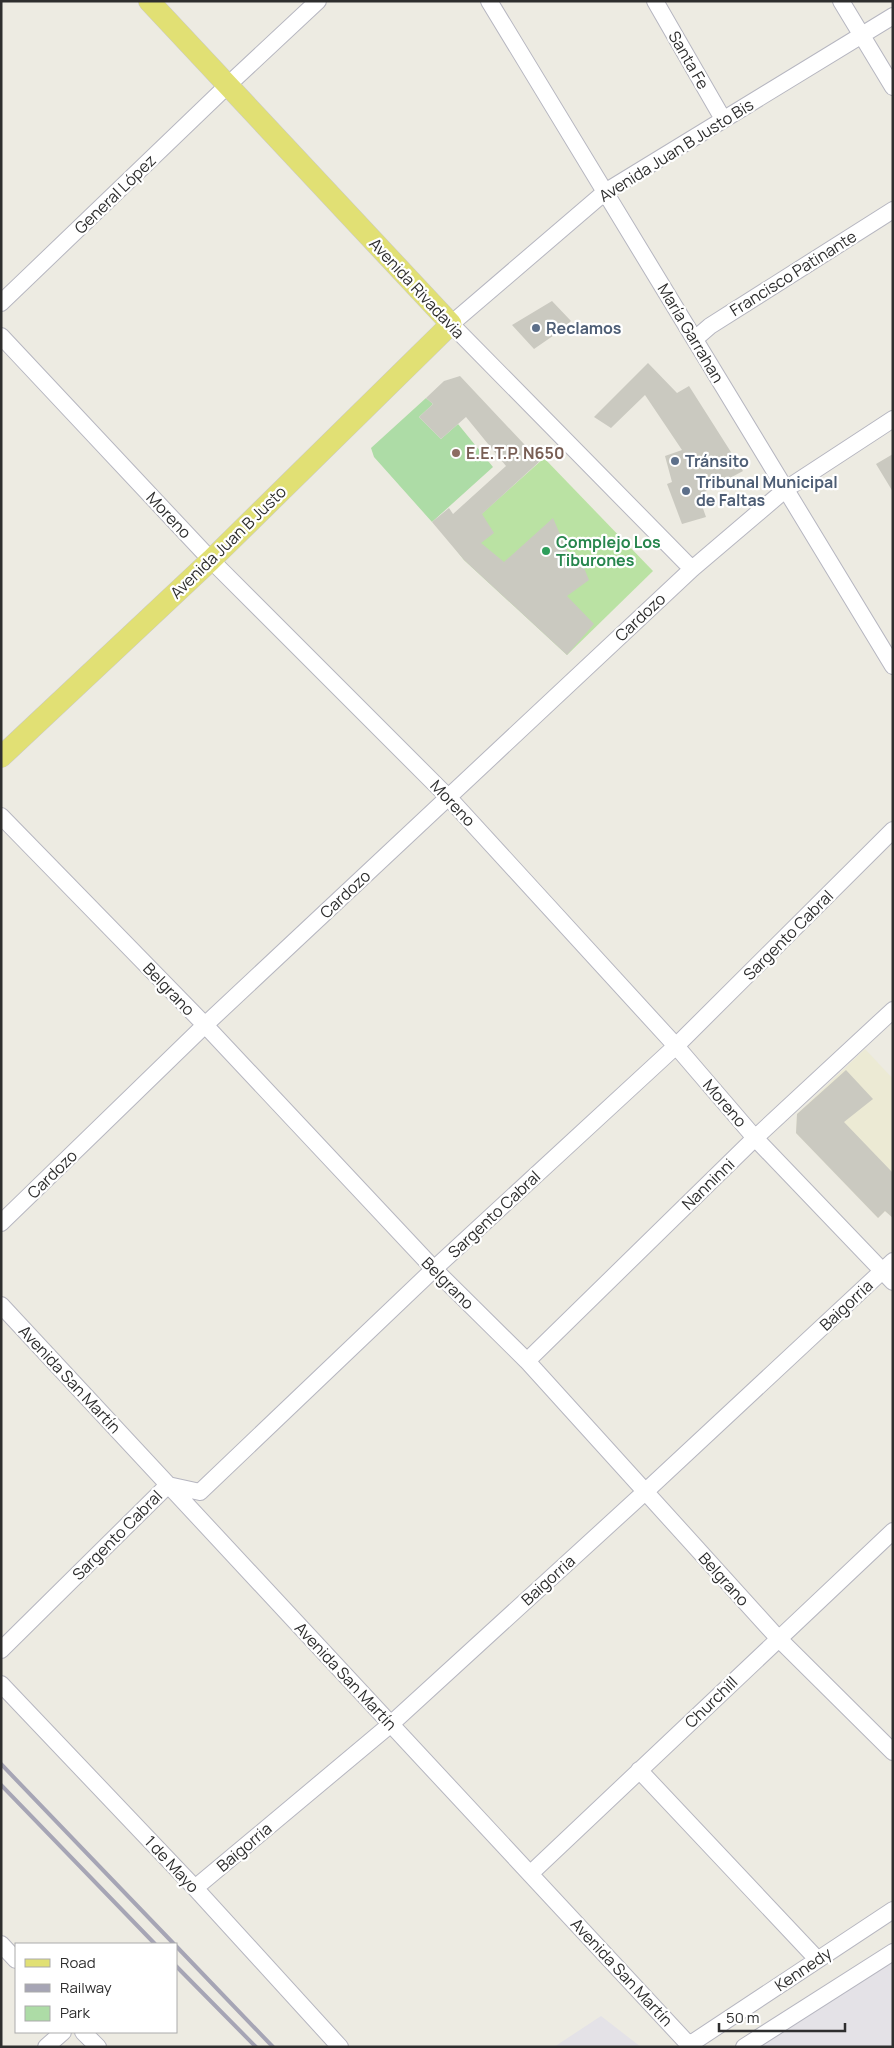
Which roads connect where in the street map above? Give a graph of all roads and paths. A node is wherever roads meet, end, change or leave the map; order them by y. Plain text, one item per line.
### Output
1 (149, 1) edge
2 (318, 1) edge
3 (489, 1) edge
4 (655, 1) edge
5 (841, 1) edge
6 (893, 16) edge
7 (862, 36) junction
8 (228, 85) junction
9 (893, 87) edge
10 (723, 120) junction
11 (605, 192) junction
12 (893, 210) edge
13 (1, 303) edge
14 (451, 324) junction
15 (1, 336) edge
16 (695, 339) junction
17 (893, 419) edge
18 (786, 489) junction
19 (211, 560) junction
20 (692, 569) junction
21 (893, 666) edge
22 (1, 757) edge
23 (449, 798) junction
24 (1, 816) edge
25 (893, 830) edge
26 (893, 1010) edge
27 (205, 1025) junction
28 (676, 1046) junction
29 (755, 1138) junction
30 (1, 1223) edge
31 (434, 1269) junction
32 (889, 1271) edge
33 (1, 1305) edge
34 (527, 1361) junction
35 (168, 1484) junction
36 (646, 1491) junction
37 (893, 1530) edge
38 (778, 1638) junction
39 (1, 1650) edge
40 (1, 1684) edge
41 (391, 1724) junction
42 (893, 1752) edge
43 (639, 1770) junction
44 (530, 1874) junction
45 (194, 1888) junction
46 (893, 1910) edge
47 (1, 1944) edge
48 (893, 1952) edge
49 (15, 1959) edge
50 (817, 1959) junction
51 (62, 2033) edge
52 (84, 2033) edge
53 (755, 2044) edge
54 (690, 2046) edge
55 (46, 2047) edge
56 (98, 2047) edge
57 (340, 2047) edge

1 - 8 main road, Avenida Rivadavia
2 - 8 street, General López
3 - 11 street, María Garrahan
4 - 10 street, Santa Fe
5 - 7 street
6 - 7 street, Avenida Juan B Justo Bis
7 - 9 street
7 - 10 street, Avenida Juan B Justo Bis
8 - 13 street, General López
8 - 14 main road, Avenida Rivadavia
10 - 11 street, Avenida Juan B Justo Bis
11 - 14 street, Avenida Juan B Justo Bis
11 - 16 street, María Garrahan
12 - 16 street, Francisco Patinante
14 - 19 main road, Avenida Juan B Justo
14 - 20 street, Avenida Rivadavia
15 - 19 street, Moreno
16 - 18 street, María Garrahan
17 - 18 street, Cardozo
18 - 20 street, Cardozo
18 - 21 street, María Garrahan
19 - 22 main road, Avenida Juan B Justo
19 - 23 street, Moreno
20 - 23 street, Cardozo
23 - 27 street, Cardozo
23 - 28 street, Moreno
24 - 27 street, Belgrano
25 - 28 street, Sargento Cabral
26 - 29 street, Nanninni
27 - 30 street, Cardozo
27 - 31 street, Belgrano
28 - 29 street, Moreno
28 - 31 street, Sargento Cabral
29 - 32 street, Moreno
29 - 34 street, Nanninni
31 - 34 street, Belgrano
31 - 35 street, Sargento Cabral
32 - 36 street, Baigorria
33 - 35 street, Avenida San Martín
34 - 36 street, Belgrano
35 - 39 street, Sargento Cabral
35 - 41 street, Avenida San Martín
36 - 38 street, Belgrano
36 - 41 street, Baigorria
37 - 38 street, Churchill
38 - 42 street, Belgrano
38 - 43 street, Churchill
40 - 45 street, 1 de Mayo
41 - 44 street, Avenida San Martín
41 - 45 street, Baigorria
43 - 44 street, Churchill
43 - 50 street
44 - 54 street, Avenida San Martín
45 - 57 street, 1 de Mayo
46 - 50 street, Kennedy
47 - 49 street
48 - 53 street, Kennedy
50 - 54 street, Kennedy
51 - 55 street
52 - 56 street

